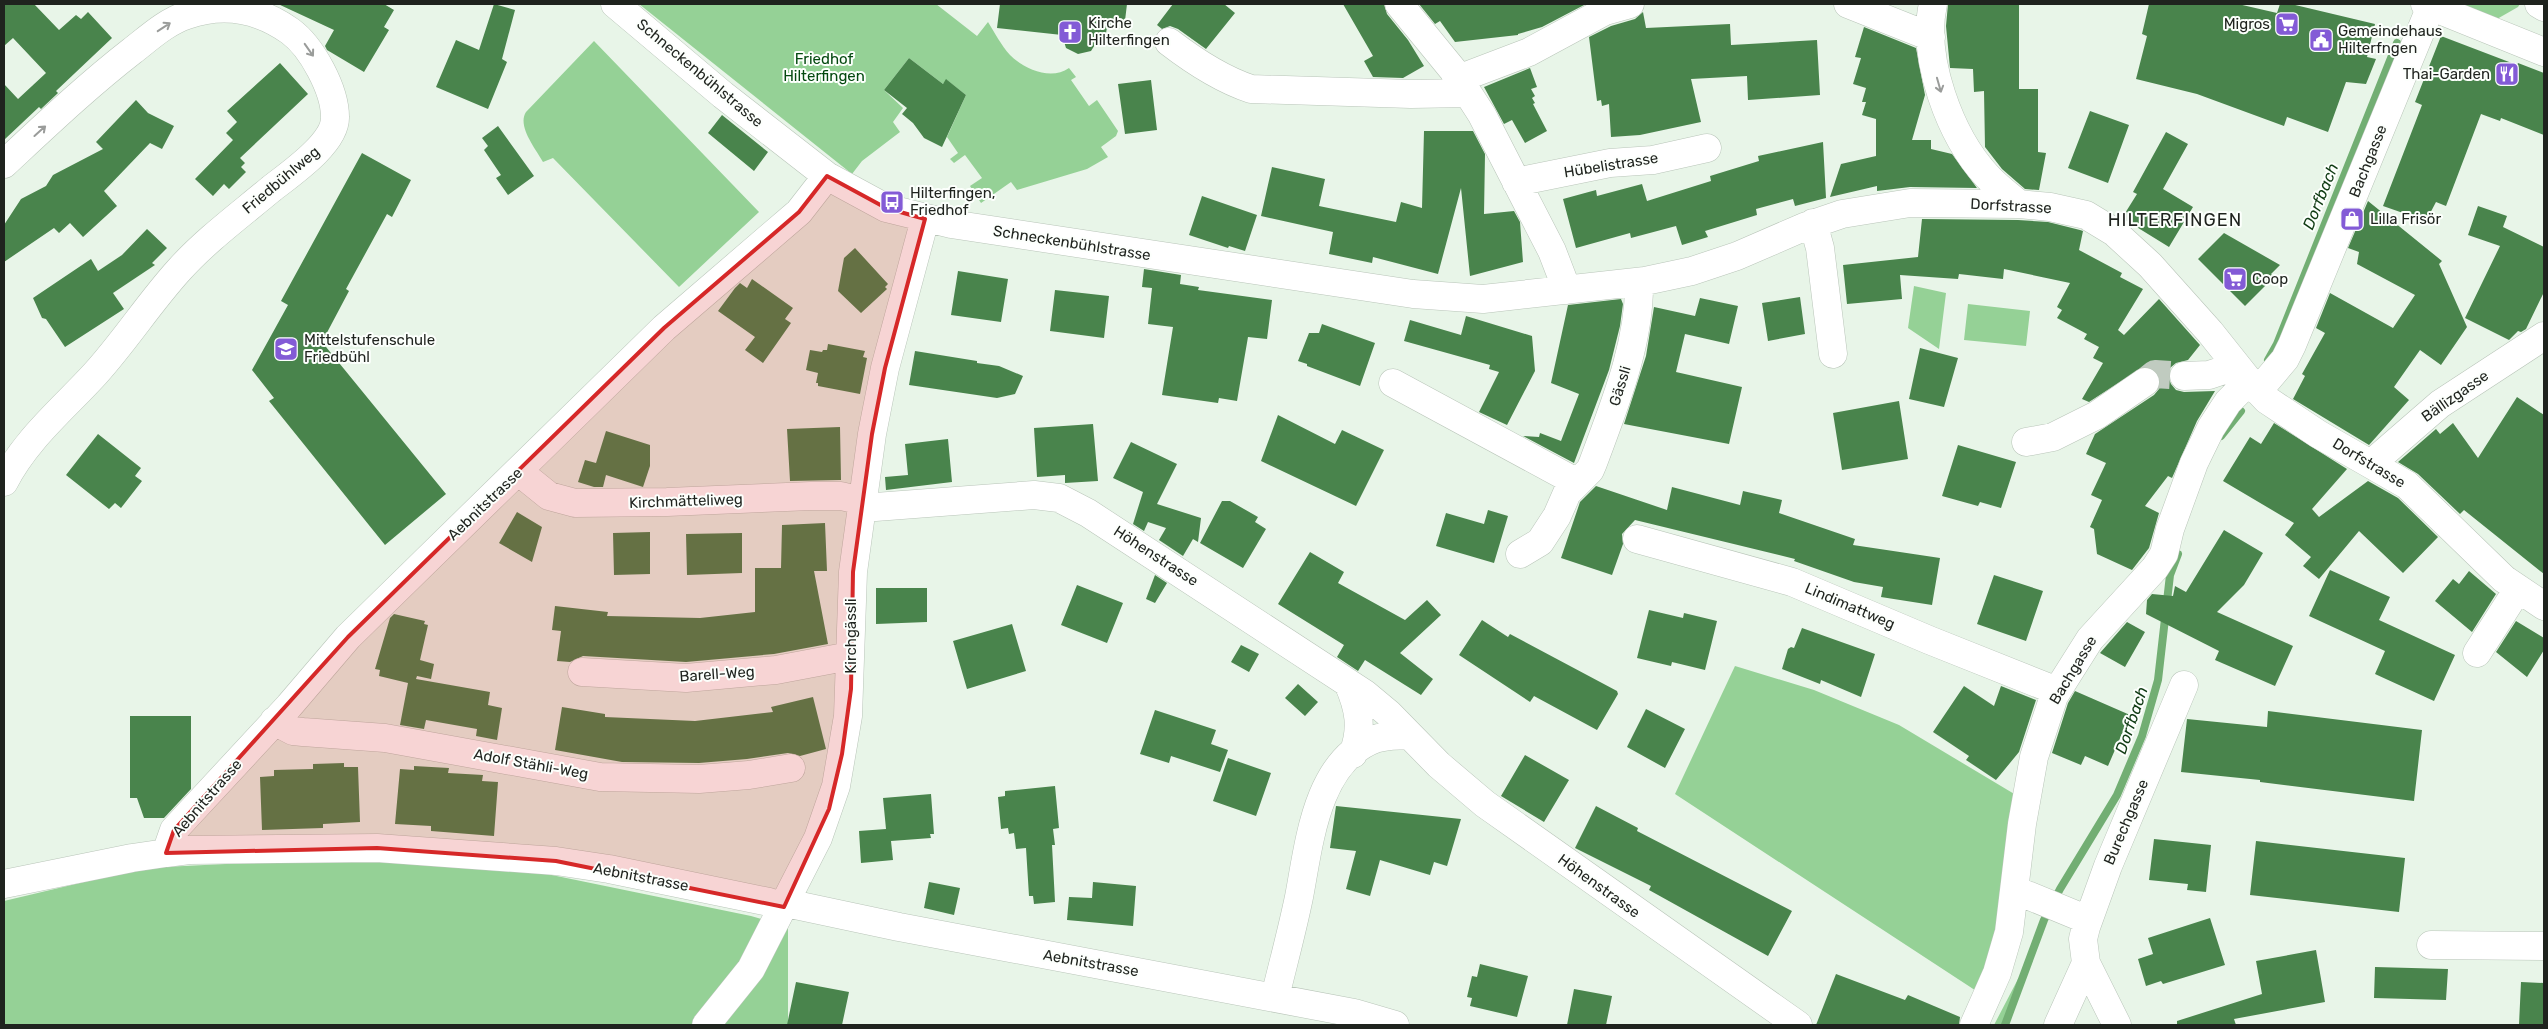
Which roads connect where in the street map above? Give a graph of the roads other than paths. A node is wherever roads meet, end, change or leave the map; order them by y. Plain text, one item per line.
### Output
1 (615, 4) edge
2 (1398, 4) edge
3 (1630, 4) edge
4 (1848, 4) edge
5 (1933, 4) edge
6 (2539, 4) edge
7 (2428, 5) edge
8 (2544, 7) edge
9 (1932, 37) junction
10 (1170, 42) dead end
11 (2544, 52) edge
12 (1463, 86) junction
13 (1707, 148) dead end
14 (4, 164) edge
15 (827, 176) junction
16 (1516, 182) junction
17 (2019, 204) junction
18 (925, 219) junction
19 (1813, 223) junction
20 (1639, 282) junction
21 (1567, 290) junction
22 (2544, 336) edge
23 (1833, 354) dead end
24 (2184, 376) tunnel mouth
25 (2248, 379) junction
26 (1393, 382) dead end
27 (2145, 382) tunnel mouth
28 (2026, 442) dead end
29 (2372, 463) junction
30 (518, 471) junction
31 (4, 482) edge
32 (1576, 482) junction
33 (862, 504) junction
34 (1638, 539) dead end
35 (1520, 554) dead end
36 (2518, 589) junction
37 (2544, 606) edge
38 (2477, 653) dead end
39 (850, 656) junction
40 (582, 672) dead end
41 (1348, 683) junction
42 (2184, 685) dead end
43 (2057, 691) junction
44 (274, 722) junction
45 (1409, 736) junction
46 (1353, 754) junction
47 (791, 768) dead end
48 (166, 853) junction
49 (4, 884) edge
50 (2015, 890) junction
51 (785, 905) junction
52 (2079, 916) junction
53 (2431, 945) dead end
54 (2544, 946) edge
55 (2086, 963) junction
56 (1275, 997) junction
57 (1387, 1024) edge
58 (706, 1025) edge
59 (1798, 1025) edge
60 (1974, 1025) edge
61 (2058, 1025) edge
62 (2117, 1025) edge

1 - 15 street, Schneckenbühlstrasse
2 - 12 street
3 - 12 street
4 - 9 street
5 - 9 street
6 - 8 street
7 - 11 street
7 - 25 street, Bachgasse
9 -> 17 street
10 - 12 street
12 - 16 street
13 - 16 street, Hübelistrasse
14 -> 31 street, Friedbühlweg
15 - 18 street, Schneckenbühlstrasse
15 - 30 street, Aebnitstrasse
16 - 21 street
17 - 19 street, Dorfstrasse
17 - 25 street, Dorfstrasse
18 - 21 street, Schneckenbühlstrasse
18 - 33 street, Kirchgässli
19 - 20 street, Dorfstrasse
19 - 23 street
20 - 21 street, Dorfstrasse
20 - 32 street, Gässli
22 - 29 street, Bällizgasse
24 - 25 street
25 - 29 street, Dorfstrasse
25 - 43 street, Bachgasse
26 - 32 street
27 - 28 street
29 - 36 street, Dorfstrasse
30 - 33 street, Kirchmätteliweg
30 - 44 street, Aebnitstrasse
32 - 35 street, Gässli
33 - 39 street, Kirchgässli
33 - 41 street, Höhenstrasse
34 - 43 street, Lindimattweg
36 - 37 street, Dorfstrasse
36 - 38 street
39 - 40 street, Barell-Weg
39 - 51 street, Kirchgässli
41 - 45 street, Höhenstrasse
41 - 46 street
42 - 52 street, Burechgasse
43 - 50 street, Bachgasse
44 - 47 street, Adolf Stähli-Weg
44 - 48 street, Aebnitstrasse
45 - 46 street
45 - 59 street, Höhenstrasse
46 - 56 street
48 - 49 street, Aebnitstrasse
48 - 51 street, Aebnitstrasse
50 - 52 street
50 - 60 street, Bachgasse
51 - 56 street, Aebnitstrasse
51 - 58 street, Kirchgässli
52 - 55 street, Burechgasse
53 - 54 street
55 - 61 street
55 - 62 street, Burechgasse
56 - 57 street, Aebnitstrasse

